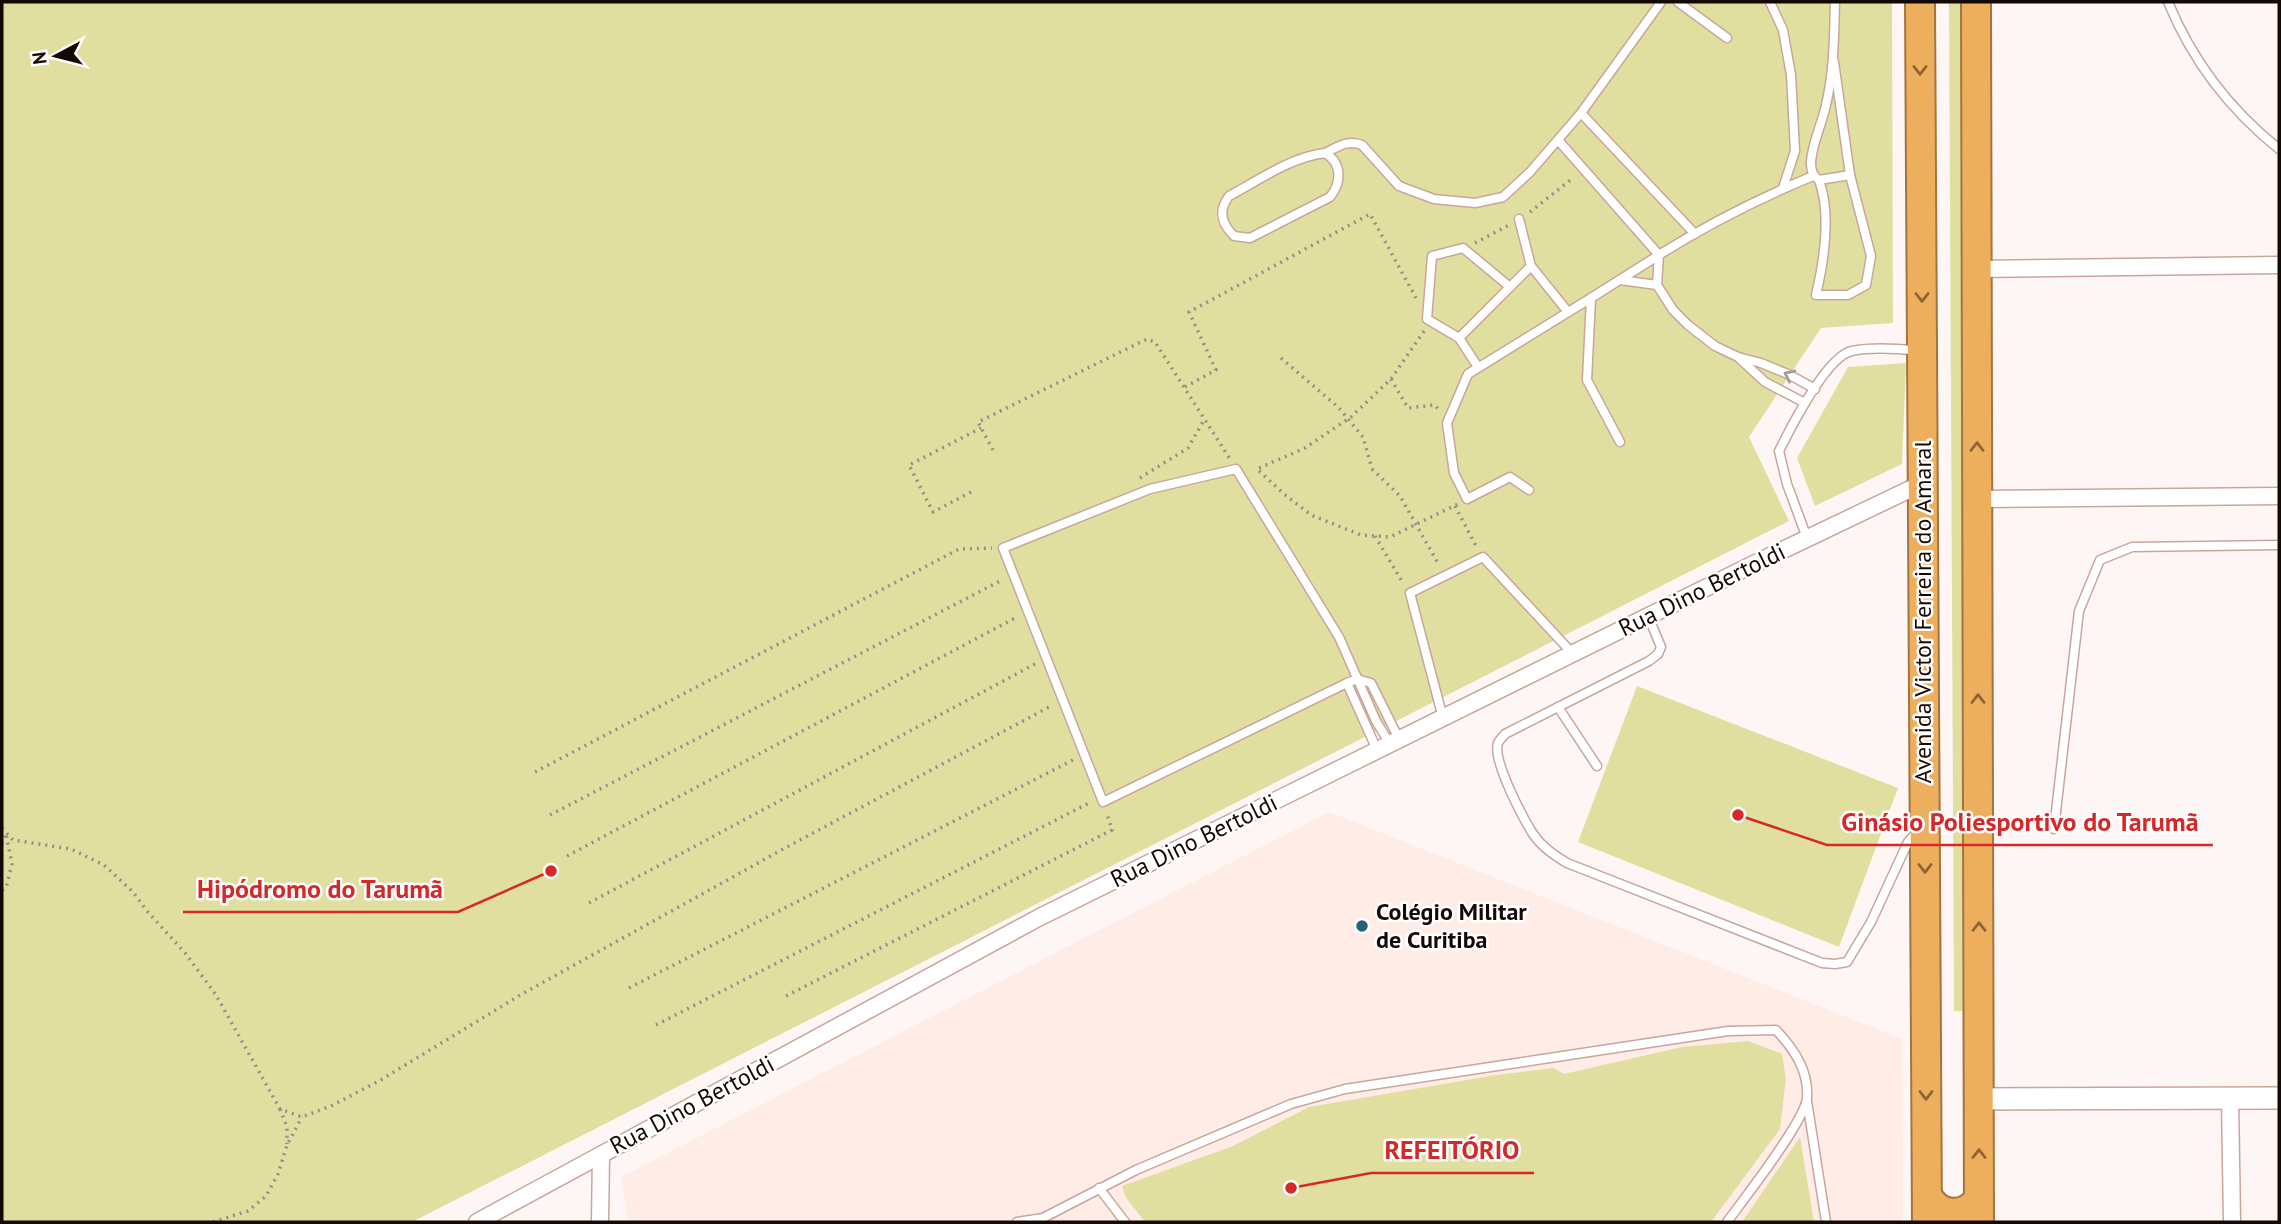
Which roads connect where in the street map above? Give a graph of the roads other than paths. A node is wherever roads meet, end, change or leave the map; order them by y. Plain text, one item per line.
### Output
1 (1661, 2) edge
2 (1678, 2) edge
3 (1770, 2) edge
4 (1835, 2) edge
5 (1920, 2) edge
6 (1976, 2) edge
7 (2168, 2) edge
8 (1727, 38) dead end
9 (1834, 62) junction
10 (1581, 113) junction
11 (1558, 140) junction
12 (2279, 149) edge
13 (1325, 153) junction
14 (1850, 175) junction
15 (1816, 178) junction
16 (1783, 188) junction
17 (1519, 219) dead end
18 (1695, 234) junction
19 (1659, 255) junction
20 (2279, 265) edge
21 (1531, 266) junction
22 (1977, 269) junction
23 (1620, 280) junction
24 (1657, 285) junction
25 (1510, 287) junction
26 (1591, 298) junction
27 (1568, 312) junction
28 (1459, 338) junction
29 (1922, 352) junction
30 (1738, 357) junction
31 (1478, 368) junction
32 (1815, 389) junction
33 (1805, 403) junction
34 (1620, 442) dead end
35 (1923, 483) junction
36 (1529, 489) dead end
37 (2279, 496) edge
38 (1977, 499) junction
39 (1807, 538) junction
40 (2279, 545) edge
41 (1648, 616) junction
42 (1573, 654) junction
43 (1357, 679) junction
44 (1347, 683) junction
45 (1558, 707) junction
46 (1443, 718) junction
47 (1389, 744) junction
48 (1597, 766) dead end
49 (1925, 823) junction
50 (2054, 829) dead end
51 (2230, 1098) junction
52 (2279, 1098) edge
53 (1979, 1099) junction
54 (1807, 1100) junction
55 (601, 1155) junction
56 (1098, 1188) junction
57 (1927, 1208) edge
58 (1979, 1211) edge
59 (1044, 1220) edge
60 (477, 1222) edge
61 (600, 1222) edge
62 (1017, 1222) edge
63 (1125, 1222) edge
64 (1727, 1222) edge
65 (1826, 1222) edge
66 (2232, 1222) edge

1 - 10 lane
2 - 8 lane
3 - 16 lane
4 - 9 lane
5 -> 29 highway, Avenida Victor Ferreira do Amaral
6 - 22 highway
7 - 12 lane
9 - 14 lane
9 - 15 lane
10 - 11 lane
10 - 18 lane
11 - 13 lane
11 - 19 lane
13 - 13 lane
14 - 15 lane
14 - 15 lane
15 - 16 lane
16 - 18 lane
17 - 21 lane
18 - 19 lane
19 - 23 lane
19 - 24 lane
20 - 22 street
21 - 25 lane
21 - 27 lane
38 -> 22 highway
23 - 24 lane
23 - 26 lane
24 - 30 lane
25 - 28 lane
25 - 28 lane
26 - 27 lane
26 - 34 lane
27 - 31 lane
28 - 31 lane
29 - 32 lane
29 - 35 highway, Avenida Victor Ferreira do Amaral
32 -> 30 lane
30 - 33 lane
31 - 36 lane
32 - 33 lane
33 - 39 lane
35 - 39 street, Rua Dino Bertoldi
35 - 49 highway, Avenida Victor Ferreira do Amaral
37 - 38 street
53 -> 38 highway
39 - 41 street, Rua Dino Bertoldi
40 - 50 lane
41 - 42 street, Rua Dino Bertoldi
41 - 45 lane
42 - 46 street, Rua Dino Bertoldi
42 - 46 lane
43 - 44 lane
43 - 44 lane
43 - 47 lane
44 - 47 lane
45 - 48 lane
45 - 49 lane
46 - 47 street, Rua Dino Bertoldi
47 - 55 street, Rua Dino Bertoldi
49 -> 57 highway, Avenida Victor Ferreira do Amaral
51 - 52 street
51 - 53 street
51 - 66 street
58 -> 53 highway
54 - 56 lane
54 - 64 lane
54 - 65 lane
55 - 60 street, Rua Dino Bertoldi
55 - 61 street
56 - 59 lane
56 - 63 lane
57 - 58 highway
59 - 62 lane

